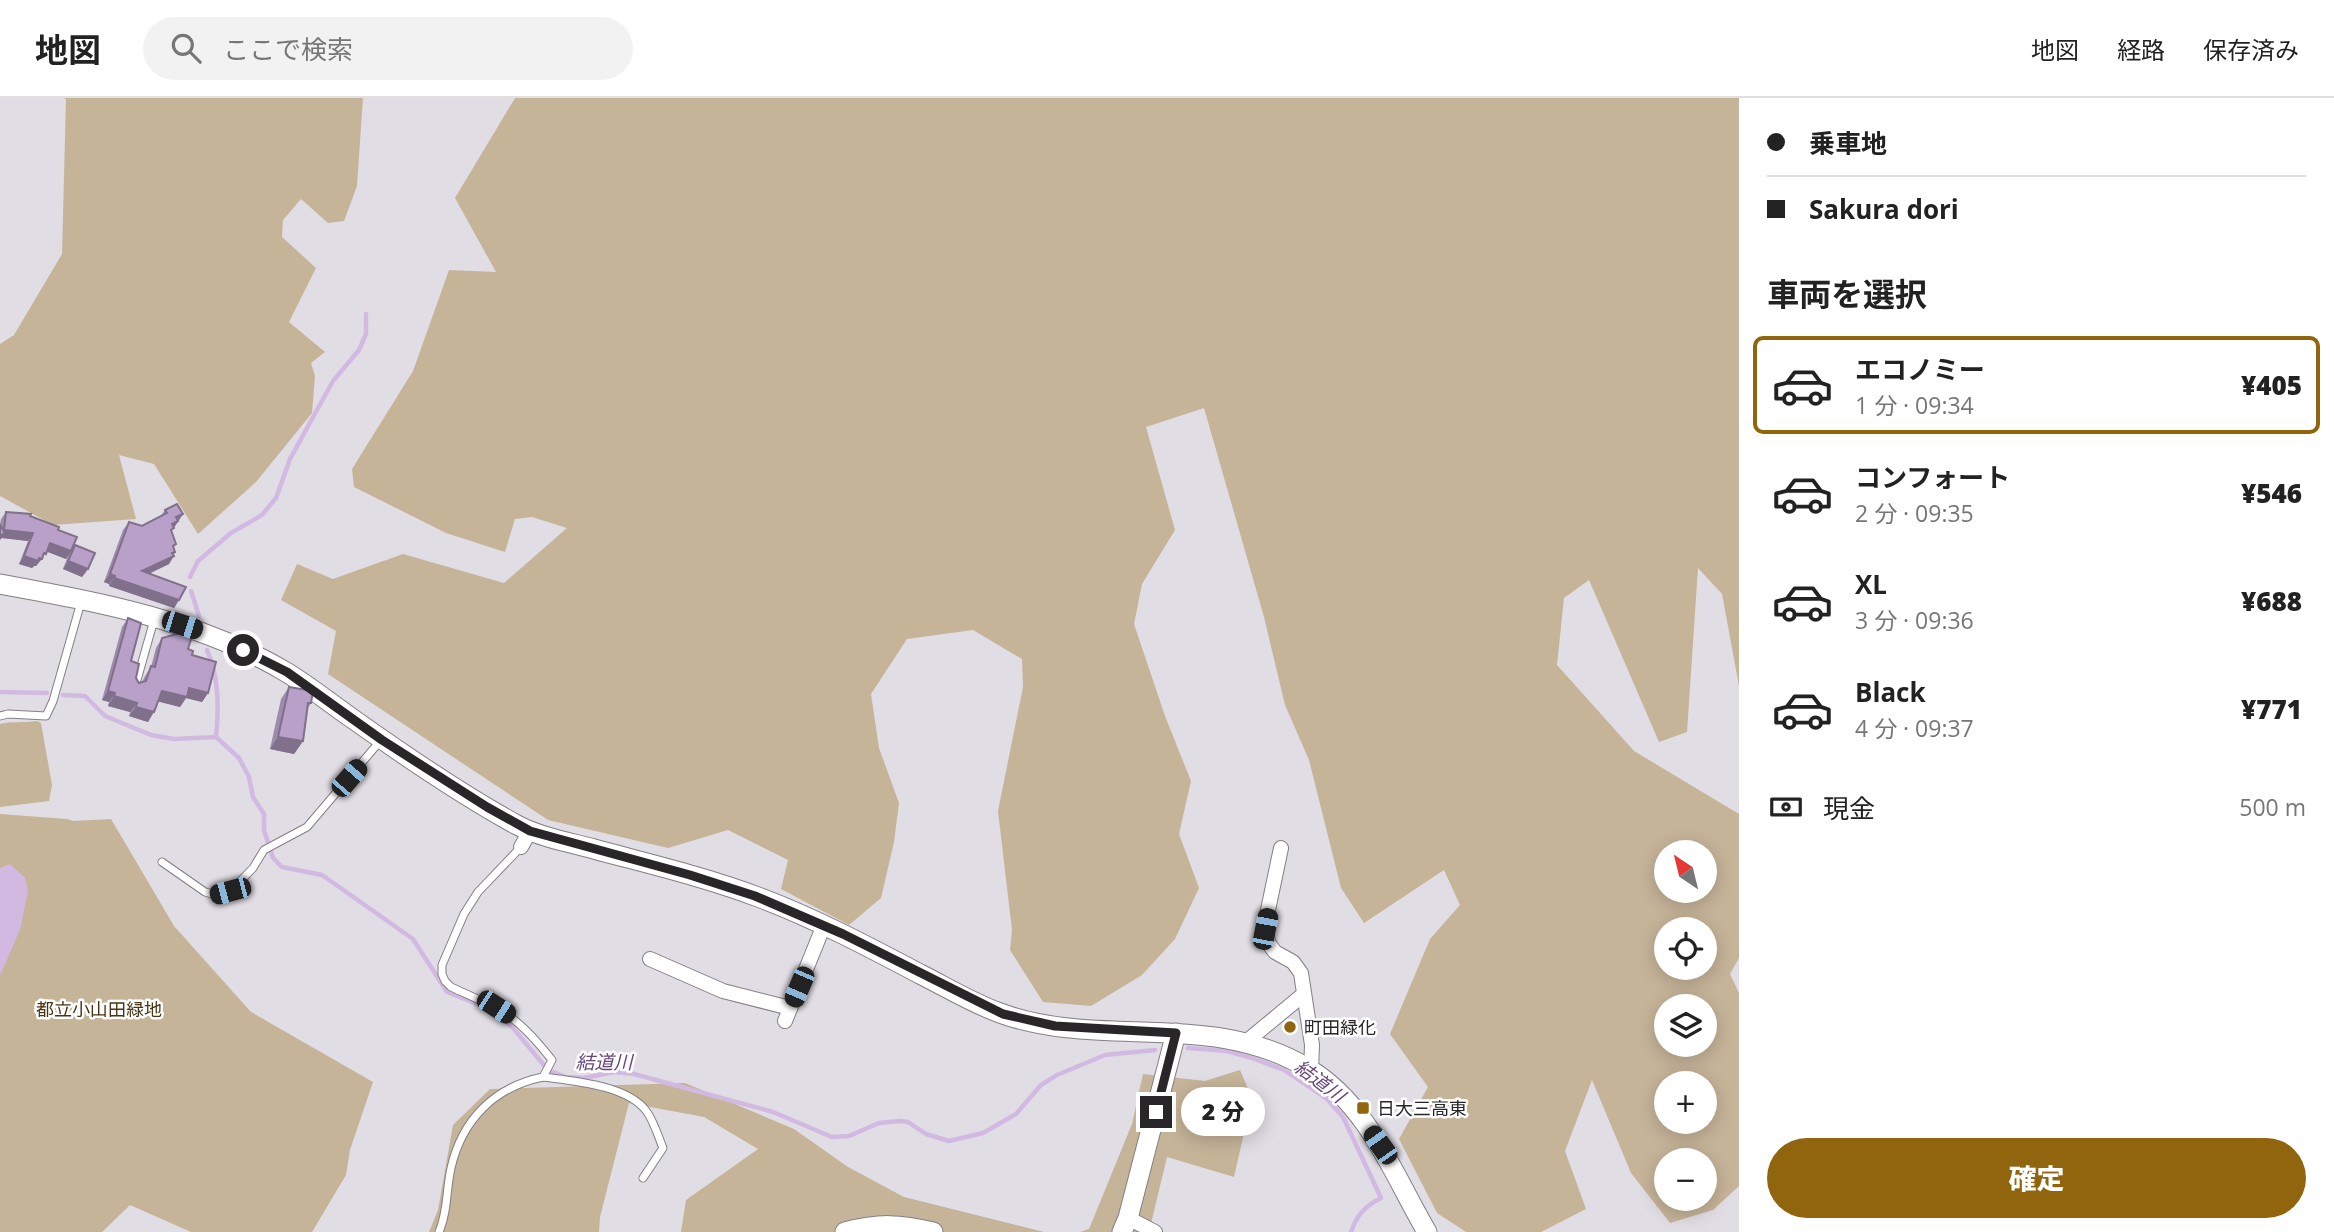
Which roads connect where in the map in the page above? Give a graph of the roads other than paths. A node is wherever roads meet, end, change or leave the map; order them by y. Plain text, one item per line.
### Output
1 (0, 584) edge
2 (82, 598) junction
3 (154, 617) junction
4 (135, 687) edge
5 (0, 716) edge
6 (382, 740) junction
7 (525, 839) junction
8 (1281, 848) dead end
9 (162, 862) dead end
10 (824, 925) junction
11 (650, 959) dead end
12 (1304, 994) junction
13 (1176, 1033) junction
14 (1246, 1042) junction
15 (1311, 1071) junction
16 (544, 1075) junction
17 (643, 1178) dead end
18 (1125, 1225) edge
19 (439, 1232) edge
20 (845, 1232) edge
21 (933, 1232) edge
22 (1155, 1232) edge
23 (1427, 1232) edge

1 - 2 street
2 - 3 street
2 - 5 lane
3 - 4 lane
3 - 6 street
6 - 7 street
6 - 9 lane
7 - 10 street
7 - 16 lane
8 - 12 street
10 - 11 street
10 - 13 street
12 - 14 street
12 - 15 street
13 - 14 street
13 - 18 street
14 - 15 street
15 - 23 street
16 - 17 lane
16 - 19 lane
18 - 22 street
20 - 21 street

